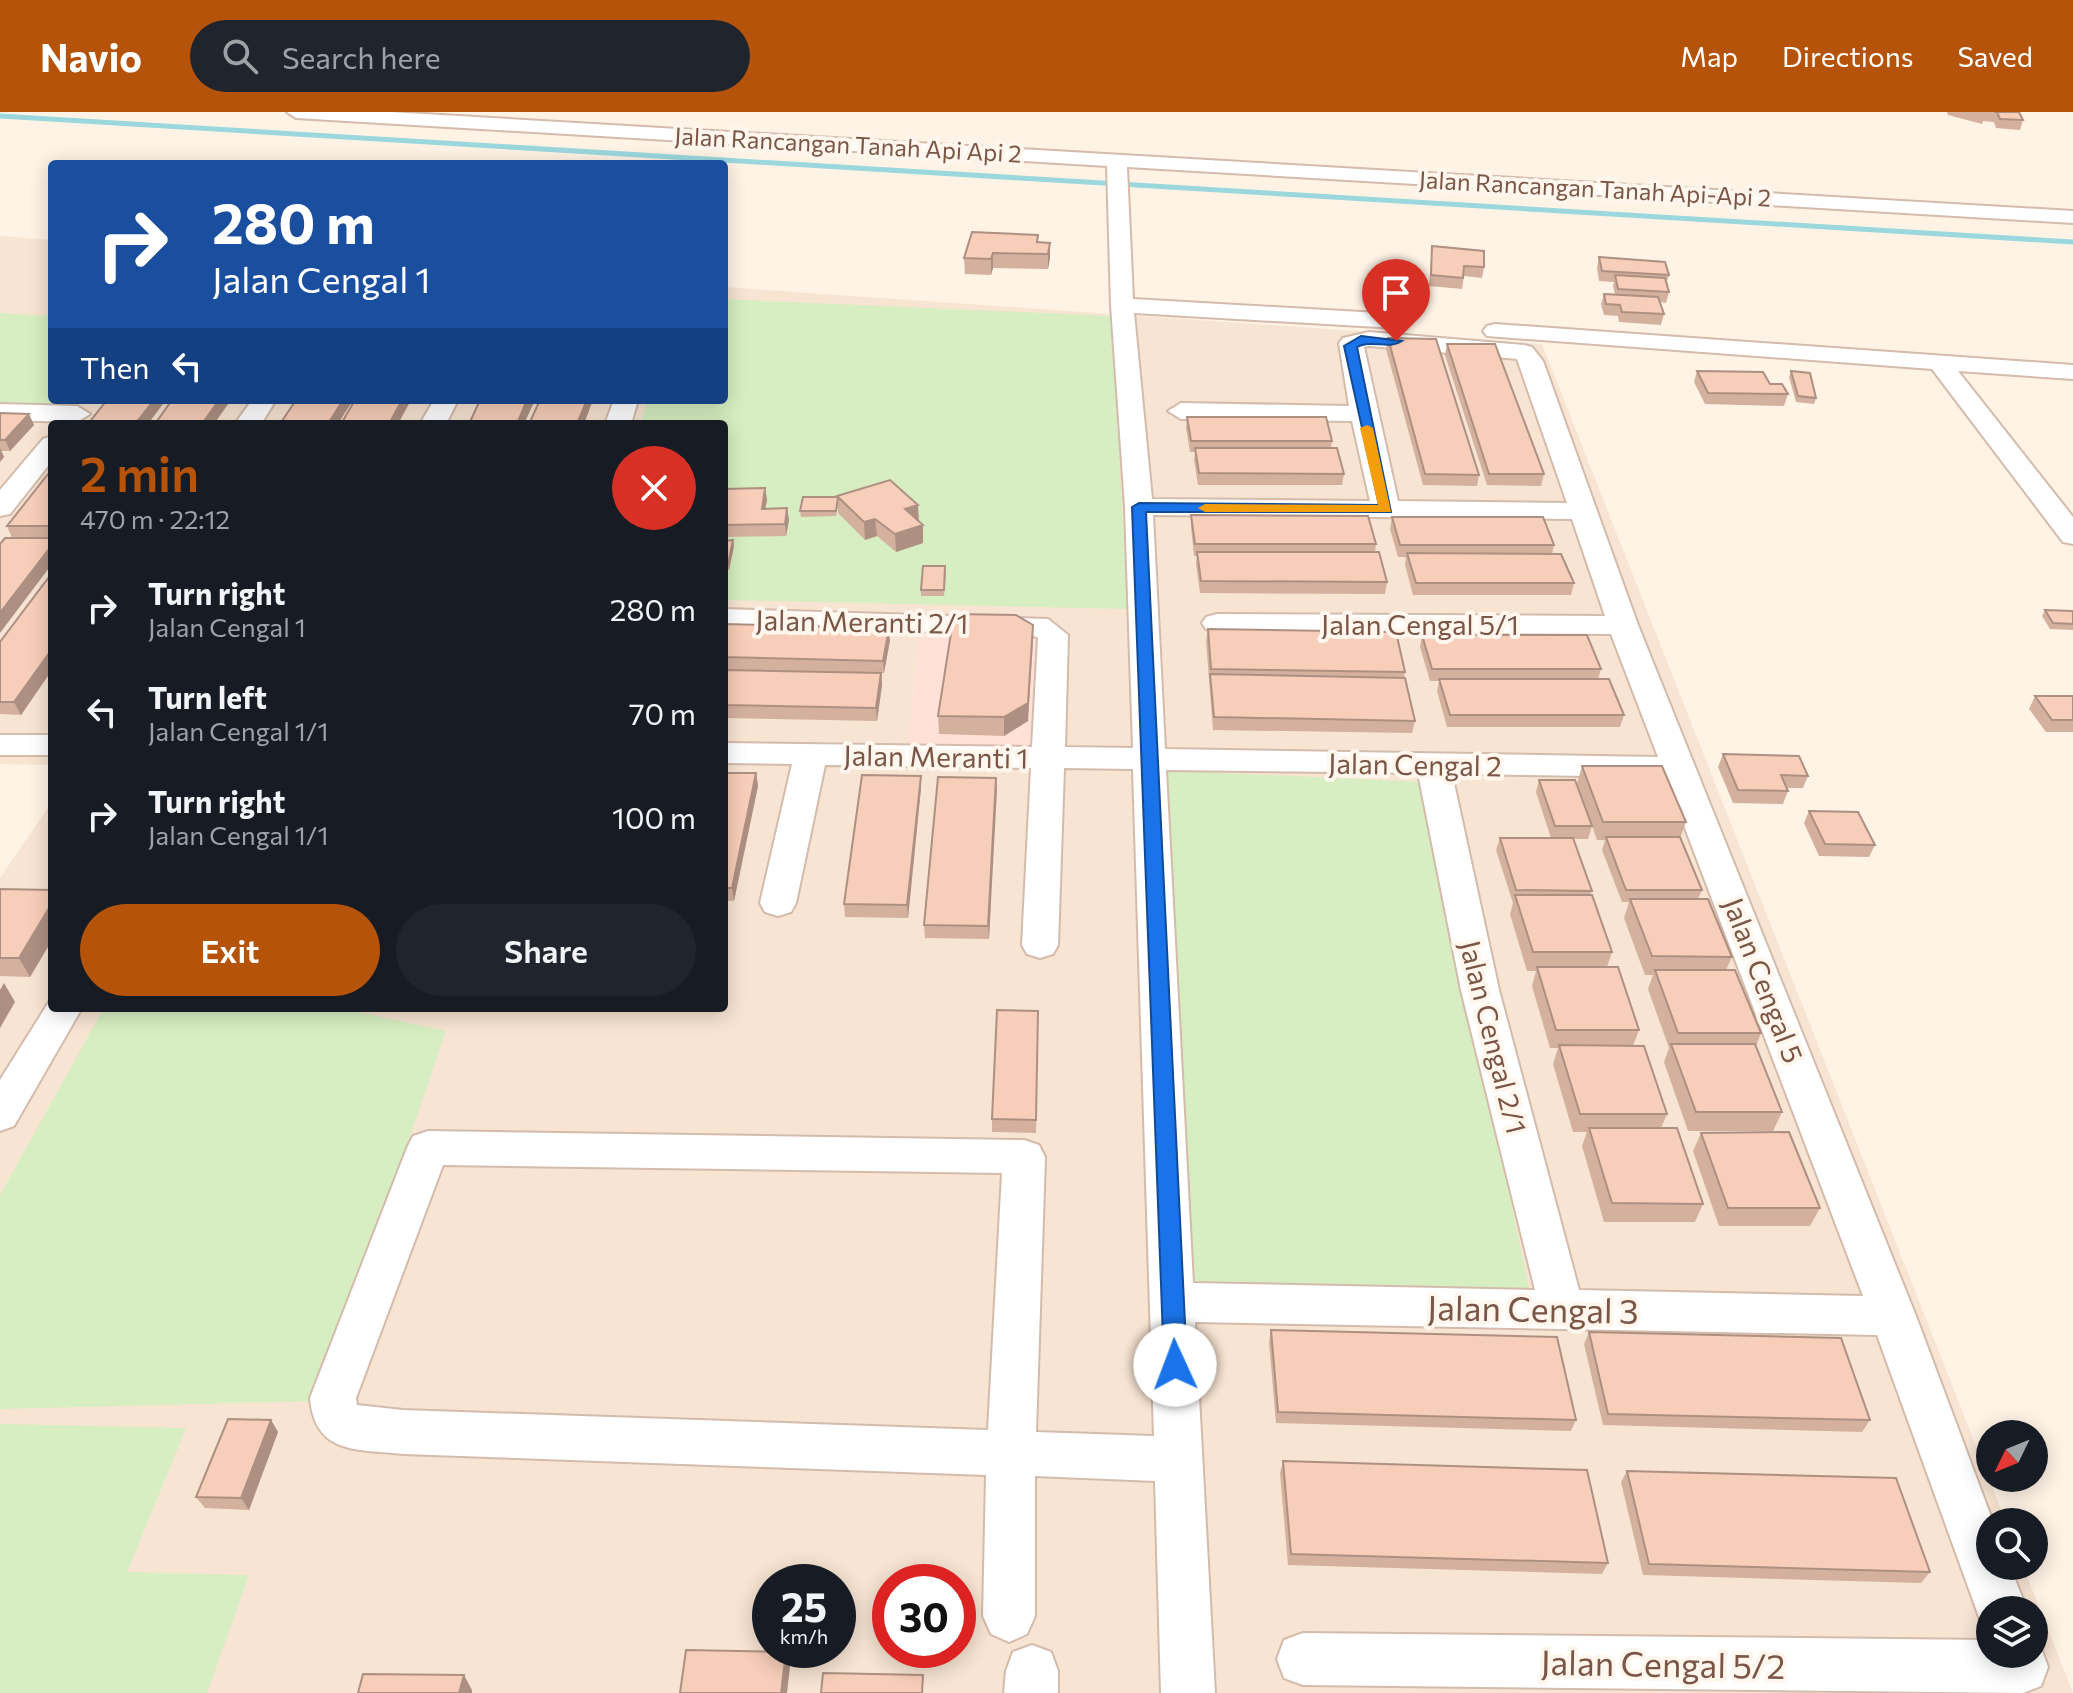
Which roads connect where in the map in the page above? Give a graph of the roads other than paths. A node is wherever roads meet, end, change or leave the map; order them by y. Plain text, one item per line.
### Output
1 (296, 112) edge
2 (488, 117) edge
3 (1118, 178) junction
4 (2073, 217) edge
5 (1122, 305) junction
6 (1940, 364) junction
7 (2073, 372) edge
8 (1181, 411) dead end
9 (0, 412) edge
10 (78, 413) edge
11 (1363, 414) junction
12 (48, 449) edge
13 (1, 506) edge
14 (1139, 507) junction
15 (1386, 509) junction
16 (1582, 511) junction
17 (2073, 536) edge
18 (728, 618) edge
19 (1217, 623) dead end
20 (1623, 625) junction
21 (0, 745) edge
22 (42, 745) edge
23 (728, 753) edge
24 (811, 754) junction
25 (1050, 758) junction
26 (1149, 761) junction
27 (1433, 764) junction
28 (1681, 767) junction
29 (778, 903) dead end
30 (1040, 945) dead end
31 (61, 1012) edge
32 (0, 1115) edge
33 (1173, 1302) junction
34 (1562, 1309) junction
35 (1893, 1316) junction
36 (1011, 1453) junction
37 (1179, 1459) junction
38 (1996, 1596) edge
39 (1009, 1616) dead end
40 (1303, 1659) dead end
41 (2024, 1671) edge
42 (1188, 1693) edge

1 - 2 street
2 - 3 street, Jalan Rancangan Tanah Api Api 2
3 - 4 street, Jalan Rancangan Tanah Api-Api 2
3 - 5 street
5 - 6 street
5 - 14 street
6 - 7 street
6 - 17 street
8 - 11 street
9 - 10 street
11 - 15 street
11 - 16 street, Jalan Cengal 5
12 - 13 street
14 - 15 street
14 - 26 street
15 - 16 street
16 - 20 street, Jalan Cengal 5
18 - 25 street, Jalan Meranti 2/1
19 - 20 street, Jalan Cengal 5/1
20 - 28 street, Jalan Cengal 5
21 - 22 street
23 - 24 street, Jalan Meranti 1
24 - 25 street, Jalan Meranti 1
24 - 29 street
25 - 26 street, Jalan Meranti 1
25 - 30 street
26 - 27 street, Jalan Cengal 2
26 - 33 street
27 - 28 street, Jalan Cengal 2
27 - 34 street, Jalan Cengal 2/1
28 - 35 street, Jalan Cengal 5
31 - 32 street
33 - 34 street, Jalan Cengal 3
33 - 37 street
34 - 35 street, Jalan Cengal 3
35 - 38 street, Jalan Cengal 5
36 - 36 street
36 - 37 street
36 - 39 street
37 - 42 street
40 - 41 street, Jalan Cengal 5/2

